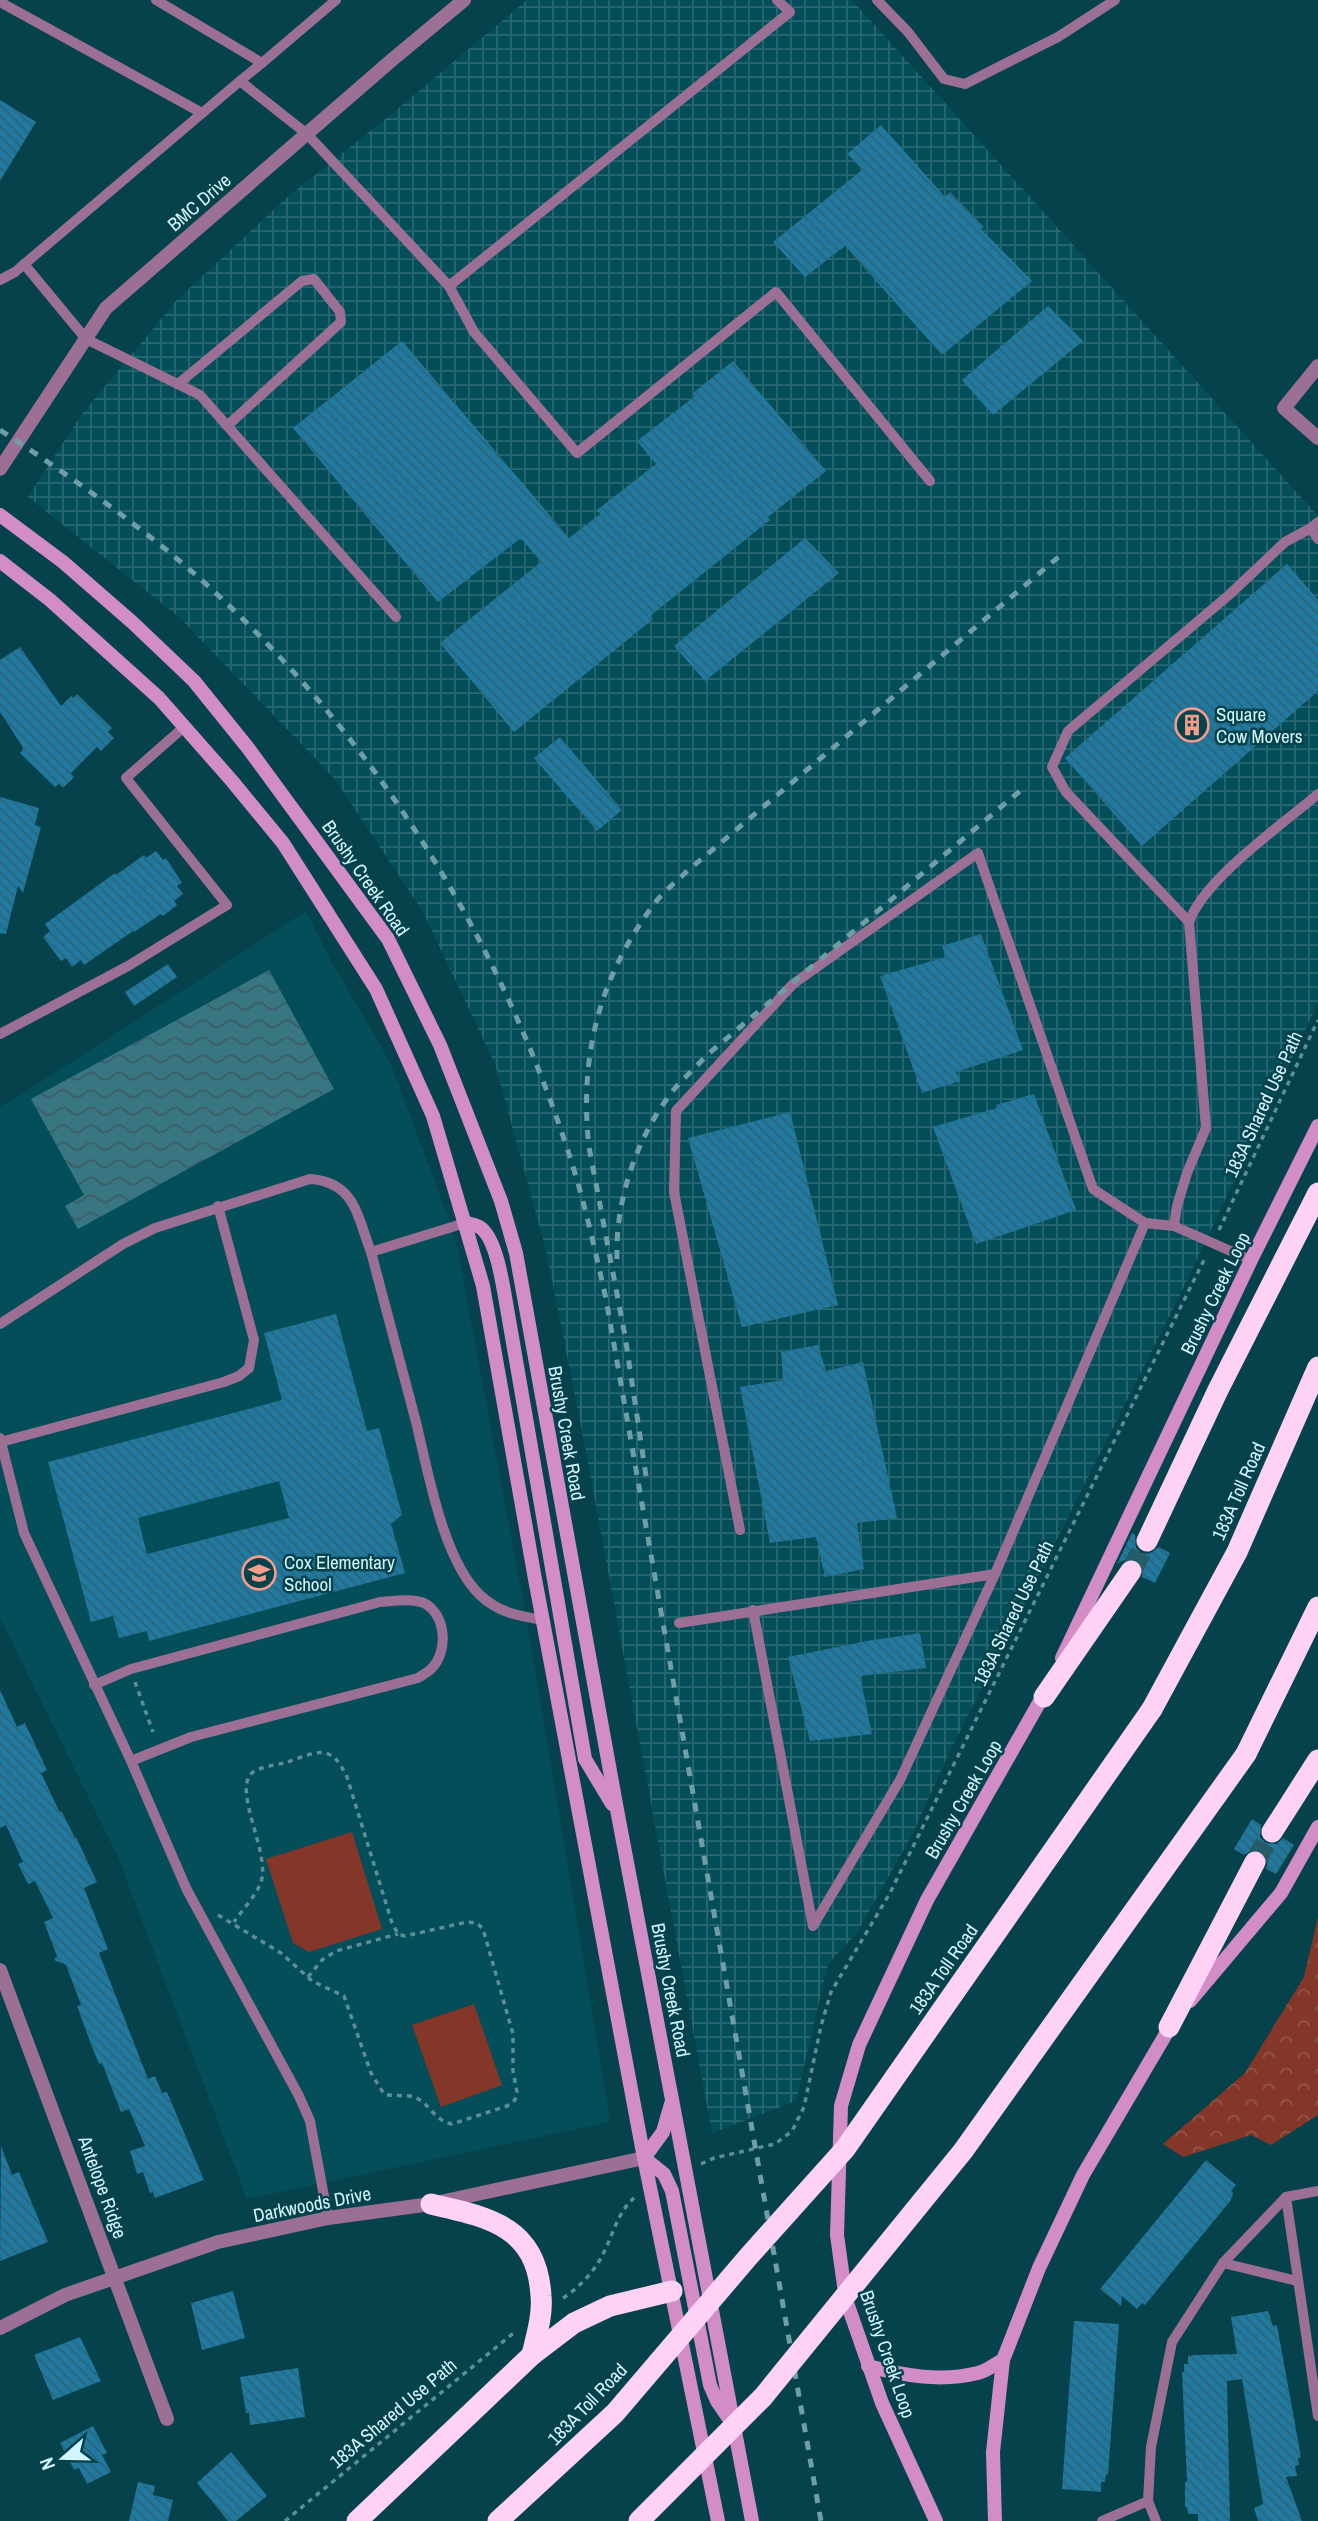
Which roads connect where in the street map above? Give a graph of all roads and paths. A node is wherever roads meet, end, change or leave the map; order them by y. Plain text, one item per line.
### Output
1 (156, 0) edge
2 (336, 0) edge
3 (464, 0) edge
4 (777, 0) edge
5 (877, 0) edge
6 (1115, 0) edge
7 (0, 2) edge
8 (262, 63) junction
9 (240, 81) junction
10 (202, 113) junction
11 (307, 134) junction
12 (24, 264) junction
13 (0, 280) edge
14 (449, 286) junction
15 (86, 339) junction
16 (1318, 366) edge
17 (178, 384) junction
18 (227, 426) junction
19 (1318, 438) edge
20 (0, 469) edge
21 (930, 481) dead end
22 (0, 515) edge
23 (1315, 525) edge
24 (1318, 539) edge
25 (0, 562) edge
26 (396, 617) dead end
27 (184, 727) junction
28 (1318, 794) edge
29 (1189, 922) junction
30 (1318, 1020) edge
31 (0, 1034) edge
32 (1318, 1126) edge
33 (1318, 1193) edge
34 (218, 1206) junction
35 (465, 1223) junction
36 (1145, 1223) junction
37 (1174, 1226) junction
38 (1213, 1243) junction
39 (371, 1252) junction
40 (1251, 1260) junction
41 (0, 1324) edge
42 (1318, 1367) edge
43 (0, 1440) edge
44 (740, 1530) dead end
45 (1147, 1541) tunnel mouth
46 (1130, 1571) tunnel mouth
47 (995, 1574) junction
48 (1318, 1607) edge
49 (753, 1610) junction
50 (543, 1620) junction
51 (679, 1623) dead end
52 (135, 1684) dead end
53 (94, 1685) junction
54 (1044, 1697) junction
55 (153, 1732) dead end
56 (1318, 1760) edge
57 (131, 1761) junction
58 (618, 1815) junction
59 (1318, 1827) edge
60 (1272, 1832) tunnel mouth
61 (1255, 1862) tunnel mouth
62 (216, 1914) dead end
63 (234, 1922) junction
64 (398, 1934) junction
65 (0, 1970) edge
66 (309, 1977) junction
67 (7, 2002) edge
68 (1169, 2026) junction
69 (672, 2098) junction
70 (644, 2158) junction
71 (699, 2166) dead end
72 (1318, 2190) edge
73 (636, 2197) dead end
74 (1286, 2197) junction
75 (431, 2203) junction
76 (328, 2218) junction
77 (1223, 2263) junction
78 (116, 2276) junction
79 (1297, 2281) junction
80 (681, 2289) junction
81 (556, 2303) dead end
82 (520, 2327) dead end
83 (0, 2328) edge
84 (532, 2356) junction
85 (1003, 2360) junction
86 (868, 2366) junction
87 (1318, 2416) edge
88 (167, 2418) dead end
89 (733, 2424) junction
90 (1148, 2501) junction
91 (285, 2521) edge
92 (357, 2521) edge
93 (498, 2521) edge
94 (639, 2521) edge
95 (718, 2521) edge
96 (751, 2521) edge
97 (936, 2521) edge
98 (995, 2521) edge
99 (1102, 2521) edge
100 (1156, 2521) edge

1 - 8 lane
2 - 8 lane
3 - 11 street, BMC Drive
4 - 14 lane
5 - 6 lane
7 - 10 lane
8 - 9 lane
9 - 10 lane
9 - 11 lane
10 - 12 lane
11 - 14 lane
11 - 15 street, BMC Drive
12 - 13 lane
12 - 15 lane
14 - 21 lane
15 - 17 lane
15 - 20 street, BMC Drive
16 - 19 street
17 - 18 lane
17 - 18 lane
18 - 26 lane
22 - 58 main road, Brushy Creek Road
23 - 24 lane
23 - 29 lane
25 - 27 main road
27 - 31 lane
27 - 35 main road
28 - 29 lane
29 - 37 lane
30 - 38 path, 183A Shared Use Path
32 - 40 main road, Brushy Creek Loop
33 - 45 highway
34 - 39 lane
34 - 41 lane
34 - 43 lane
35 - 39 lane
35 - 50 main road
35 - 58 main road
36 - 37 lane
36 - 44 lane
36 - 47 lane
37 - 38 lane
38 - 40 lane
38 - 71 path, 183A Shared Use Path
39 - 50 lane
40 - 54 main road, Brushy Creek Loop
42 - 93 highway, 183A Toll Road, bridge
43 - 53 lane
46 - 54 highway
47 - 49 lane
47 - 49 lane
48 - 94 highway, bridge
49 - 51 lane
50 - 70 main road
52 - 55 path
53 - 57 lane
53 - 57 lane
54 - 86 main road, Brushy Creek Loop
56 - 60 highway
57 - 76 lane
58 - 69 main road, Brushy Creek Road
59 - 68 main road
61 - 68 highway
62 - 63 path
63 - 64 path
63 - 66 path
64 - 66 path
64 - 66 path
65 - 67 street, Antelope Ridge
67 - 78 street, Antelope Ridge
68 - 85 main road
69 - 70 main road
69 - 89 main road, Brushy Creek Road
70 - 75 street, Darkwoods Drive
70 - 80 main road
72 - 74 lane
73 - 81 path
74 - 77 lane
74 - 79 lane
75 - 76 street, Darkwoods Drive
75 - 84 highway
76 - 78 street, Darkwoods Drive
77 - 79 lane
77 - 90 lane
78 - 83 street, Darkwoods Drive
78 - 88 street, Antelope Ridge
79 - 87 lane
80 - 84 highway
80 - 89 main road
80 - 95 main road
82 - 91 path, 183A Shared Use Path
84 - 92 highway
85 - 86 main road
85 - 98 main road
86 - 97 main road, Brushy Creek Loop
89 - 96 main road, Brushy Creek Road
90 - 99 lane
90 - 100 lane

